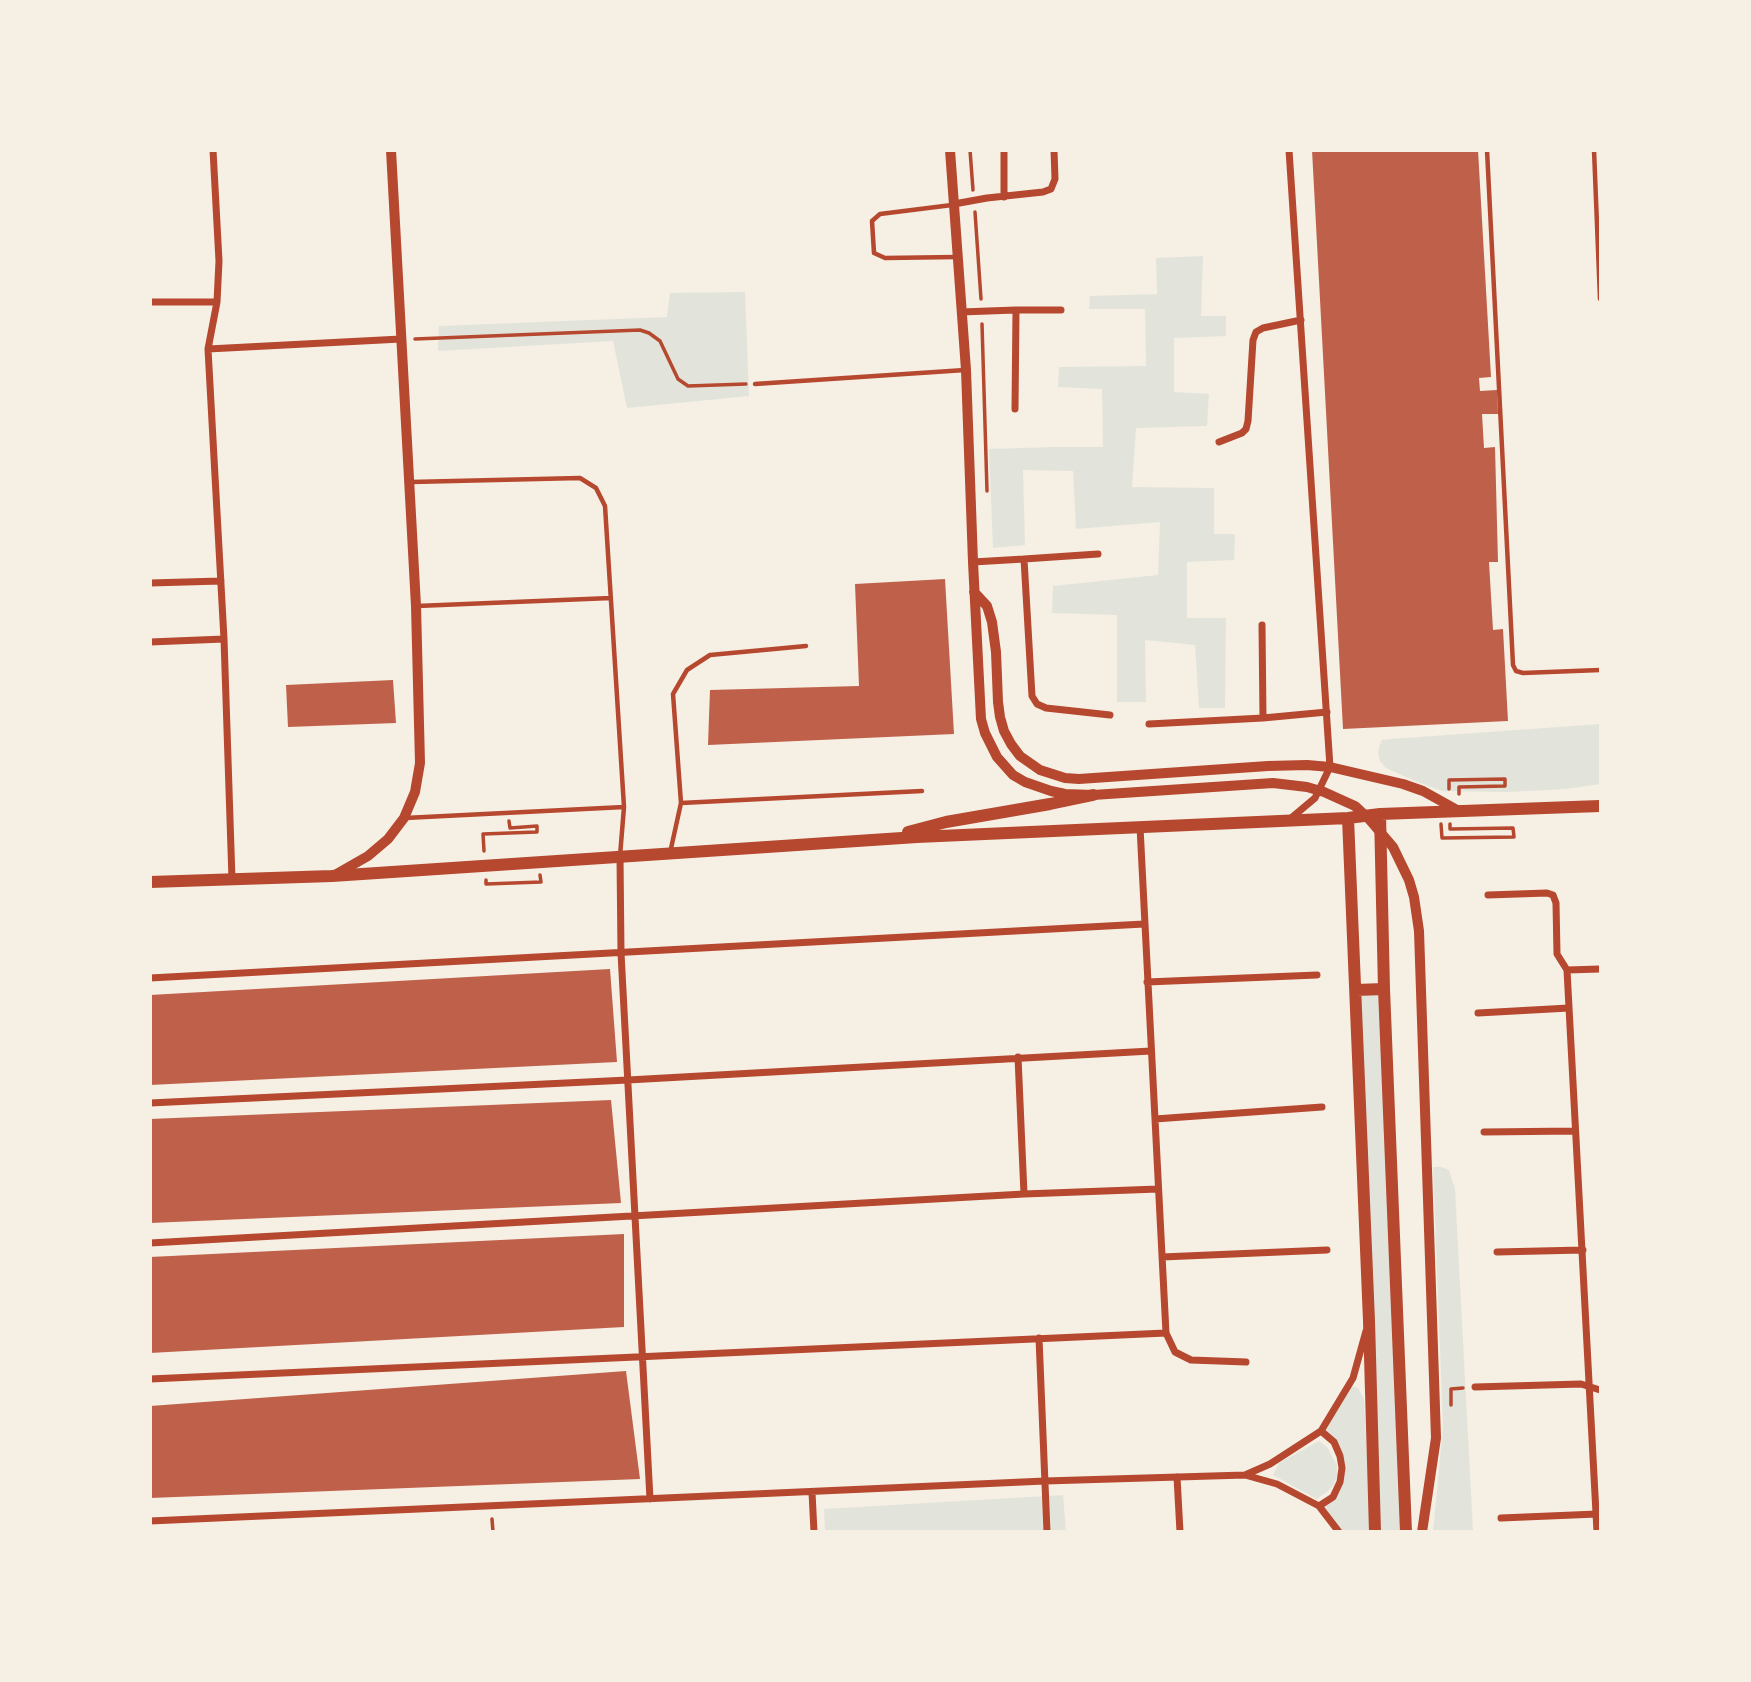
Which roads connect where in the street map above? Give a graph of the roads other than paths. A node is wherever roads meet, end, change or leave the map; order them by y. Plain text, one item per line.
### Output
1 (213, 150) edge
2 (391, 150) edge
3 (950, 150) edge
4 (1004, 150) edge
5 (1054, 150) edge
6 (1289, 150) edge
7 (1487, 150) edge
8 (1594, 150) edge
9 (1598, 194) edge
10 (1004, 197) junction
11 (954, 204) junction
12 (1599, 215) edge
13 (958, 257) junction
14 (1601, 299) edge
15 (150, 302) edge
16 (216, 302) junction
17 (1016, 310) junction
18 (1061, 310) dead end
19 (961, 312) junction
20 (1301, 320) junction
21 (401, 339) junction
22 (208, 349) junction
23 (966, 370) junction
24 (755, 384) road end
25 (1015, 409) dead end
26 (1219, 442) dead end
27 (409, 482) junction
28 (1098, 554) dead end
29 (1024, 559) junction
30 (973, 562) junction
31 (221, 581) junction
32 (150, 583) edge
33 (974, 592) junction
34 (611, 598) junction
35 (416, 606) junction
36 (1262, 625) dead end
37 (225, 639) junction
38 (150, 642) edge
39 (806, 646) dead end
40 (1601, 670) edge
41 (1327, 712) junction
42 (1110, 715) dead end
43 (1263, 718) junction
44 (1149, 724) dead end
45 (1331, 767) junction
46 (922, 791) dead end
47 (1093, 795) junction
48 (681, 803) junction
49 (1601, 806) edge
50 (624, 807) junction
51 (1459, 811) junction
52 (1380, 814) junction
53 (404, 818) junction
54 (1348, 818) junction
55 (1287, 820) junction
56 (1140, 827) junction
57 (888, 839) junction
58 (670, 853) junction
59 (620, 857) junction
60 (332, 876) junction
61 (232, 879) junction
62 (150, 882) edge
63 (1488, 895) dead end
64 (1144, 924) junction
65 (621, 953) junction
66 (1601, 969) edge
67 (1567, 970) junction
68 (1317, 975) dead end
69 (150, 978) edge
70 (1147, 982) junction
71 (1384, 989) junction
72 (1356, 990) junction
73 (1569, 1008) junction
74 (1478, 1013) dead end
75 (1151, 1051) junction
76 (1018, 1057) junction
77 (628, 1080) junction
78 (150, 1103) edge
79 (1322, 1107) dead end
80 (1155, 1119) junction
81 (1575, 1131) junction
82 (1484, 1132) dead end
83 (1158, 1189) junction
84 (1024, 1194) junction
85 (635, 1216) junction
86 (150, 1243) edge
87 (1327, 1250) dead end
88 (1583, 1250) junction
89 (1497, 1252) dead end
90 (1162, 1257) junction
91 (1369, 1321) junction
92 (1166, 1333) junction
93 (1039, 1338) junction
94 (642, 1356) junction
95 (1246, 1362) dead end
96 (150, 1379) edge
97 (1475, 1388) road end
98 (1590, 1388) junction
99 (1601, 1390) edge
100 (1321, 1431) junction
101 (1245, 1475) junction
102 (1177, 1477) junction
103 (1045, 1481) junction
104 (812, 1492) junction
105 (650, 1499) junction
106 (1319, 1506) junction
107 (1597, 1514) junction
108 (1501, 1518) dead end
109 (150, 1521) edge
110 (814, 1531) edge
111 (1047, 1531) edge
112 (1180, 1531) edge
113 (1339, 1531) edge
114 (1375, 1531) edge
115 (1406, 1531) edge
116 (1422, 1531) edge
117 (1597, 1531) edge

1 - 16 street
2 - 21 street
3 - 11 street
4 - 10 street
5 - 10 street
6 - 20 street
7 - 40 lane
8 - 9 lane
9 - 12 lane
10 - 11 street
11 - 13 street
11 - 13 lane
12 - 14 lane
13 - 19 street
15 - 16 street
16 - 22 street
17 - 18 street
17 - 19 street
17 - 25 street
19 - 23 street
20 - 26 street
20 - 41 street
21 - 22 street
21 - 27 street
22 - 31 street
23 - 24 lane
23 - 30 street
27 - 34 lane
27 - 35 street
28 - 29 street
29 - 30 street
29 - 42 street
30 - 33 street
31 - 32 street
31 - 37 street
33 - 45 street
33 - 47 street
34 - 35 lane
34 - 50 lane
35 - 53 street
36 - 43 street
37 - 38 street
37 - 61 street
39 - 48 lane
41 - 43 street
41 - 45 street
43 - 44 street
45 - 51 street
45 - 55 street
46 - 48 lane
47 - 57 main road
47 - 116 street
48 - 58 lane
49 - 51 main road
50 - 53 lane
50 - 59 lane
51 - 52 main road
52 - 54 main road
52 - 71 main road
53 - 60 street
54 - 55 main road
54 - 72 main road
55 - 56 main road
56 - 57 main road
56 - 64 street
57 - 58 main road
58 - 59 main road
59 - 60 main road
59 - 65 street
60 - 61 main road
61 - 62 main road
63 - 67 street
64 - 65 street
64 - 70 street
65 - 69 street
65 - 77 street
66 - 67 street
67 - 73 street
68 - 70 street
70 - 75 street
71 - 72 main road
71 - 115 main road
72 - 91 main road
73 - 74 street
73 - 81 street
75 - 76 street
75 - 80 street
76 - 77 street
76 - 84 street
77 - 78 street
77 - 85 street
79 - 80 street
80 - 83 street
81 - 82 street
81 - 88 street
83 - 84 street
83 - 90 street
84 - 85 street
85 - 86 street
85 - 94 street
87 - 90 street
88 - 89 street
88 - 98 street
90 - 92 street
91 - 100 street
91 - 114 main road
92 - 93 street
92 - 95 street
93 - 94 street
93 - 103 street
94 - 96 street
94 - 105 street
97 - 98 street
98 - 99 street
98 - 107 street
100 - 101 street
100 - 106 street
101 - 102 street
101 - 106 street
102 - 103 street
102 - 112 street
103 - 104 street
103 - 111 street
104 - 105 street
104 - 110 street
105 - 109 street
106 - 113 street
107 - 108 street
107 - 117 street

